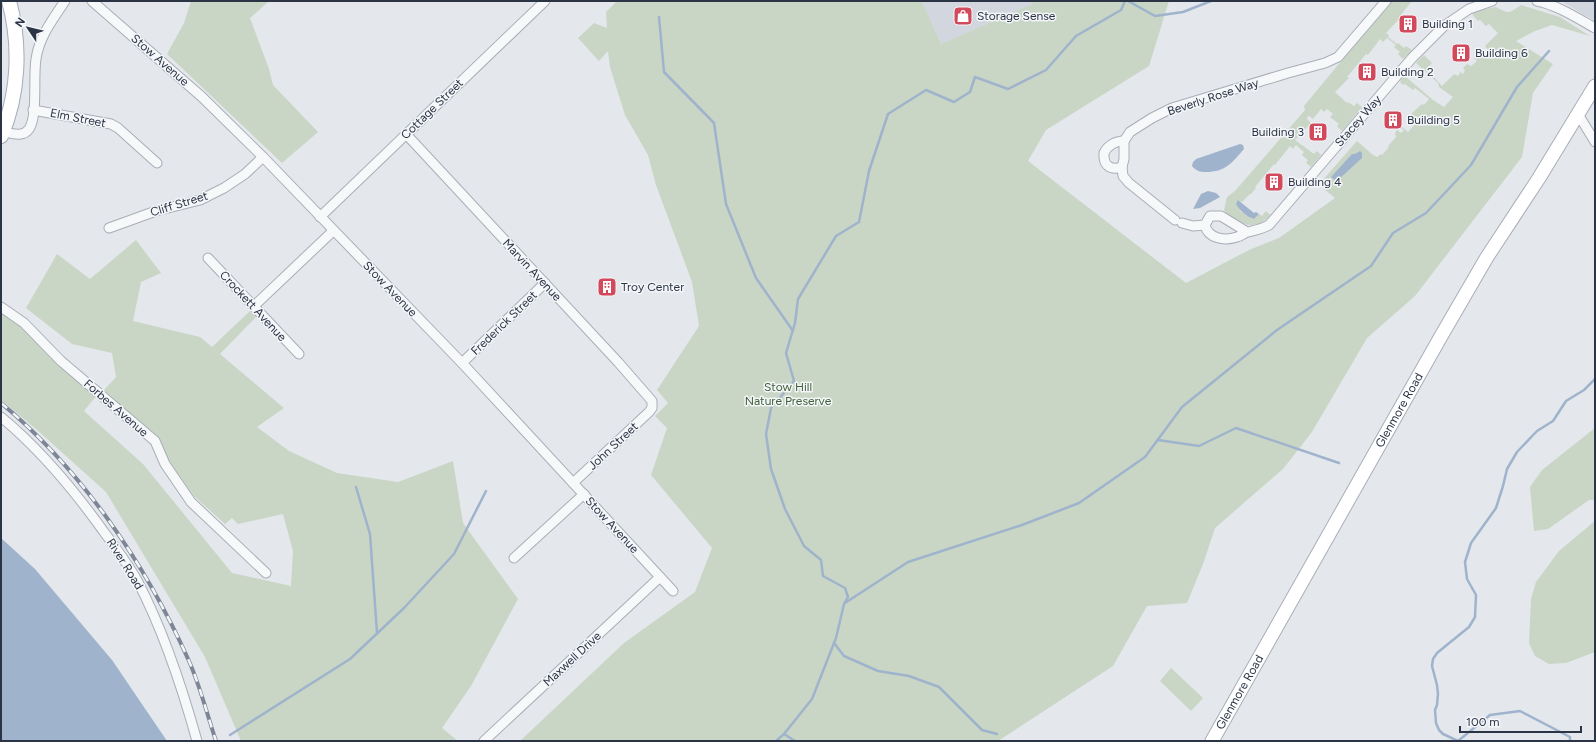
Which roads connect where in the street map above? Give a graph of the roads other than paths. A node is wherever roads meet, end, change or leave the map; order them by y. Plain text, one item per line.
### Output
1 (9, 1) edge
2 (65, 1) edge
3 (545, 1) edge
4 (1386, 1) edge
5 (1492, 1) edge
6 (1537, 1) edge
7 (96, 2) edge
8 (1595, 28) edge
9 (1595, 86) edge
10 (33, 110) junction
11 (1578, 114) junction
12 (2, 134) edge
13 (406, 134) junction
14 (1124, 141) junction
15 (1595, 142) edge
16 (263, 157) junction
17 (157, 163) dead end
18 (1122, 166) junction
19 (320, 217) junction
20 (1205, 225) junction
21 (109, 228) dead end
22 (333, 231) junction
23 (1247, 232) junction
24 (208, 258) dead end
25 (545, 283) junction
26 (254, 306) junction
27 (1, 307) edge
28 (299, 354) dead end
29 (462, 363) junction
30 (652, 408) joint
31 (1, 417) edge
32 (573, 483) junction
33 (584, 494) junction
34 (514, 558) dead end
35 (266, 574) dead end
36 (660, 577) junction
37 (673, 591) dead end
38 (197, 741) edge
39 (484, 741) edge
40 (1212, 741) edge

1 - 12 main road
2 - 10 street
3 - 13 street, Cottage Street
4 - 14 street, Beverly Rose Way
5 - 23 street, Stacey Way
6 - 8 street
7 - 16 street, Stow Avenue
9 - 11 street, Glenmore Road
10 - 12 street
10 - 17 street, Elm Street
11 - 15 street
11 - 40 street, Glenmore Road
13 - 19 street, Cottage Street
13 - 25 street, Marvin Avenue
14 - 18 street
14 - 18 street
16 - 19 street, Stow Avenue
16 - 21 street, Cliff Street
18 - 20 street
19 - 22 street, Stow Avenue
20 - 23 street, Stacey Way
20 - 23 street
22 - 26 street
22 - 29 street, Stow Avenue
24 - 26 street, Crockett Avenue
25 - 29 street, Frederick Street
25 - 30 street, Marvin Avenue
26 - 28 street, Crockett Avenue
27 - 35 street, Forbes Avenue
29 - 32 street, Stow Avenue
30 - 32 street, John Street
31 - 38 street, River Road
32 - 33 street, Stow Avenue
33 - 34 street
33 - 36 street, Stow Avenue
36 - 37 street, Stow Avenue
36 - 39 street, Maxwell Drive

